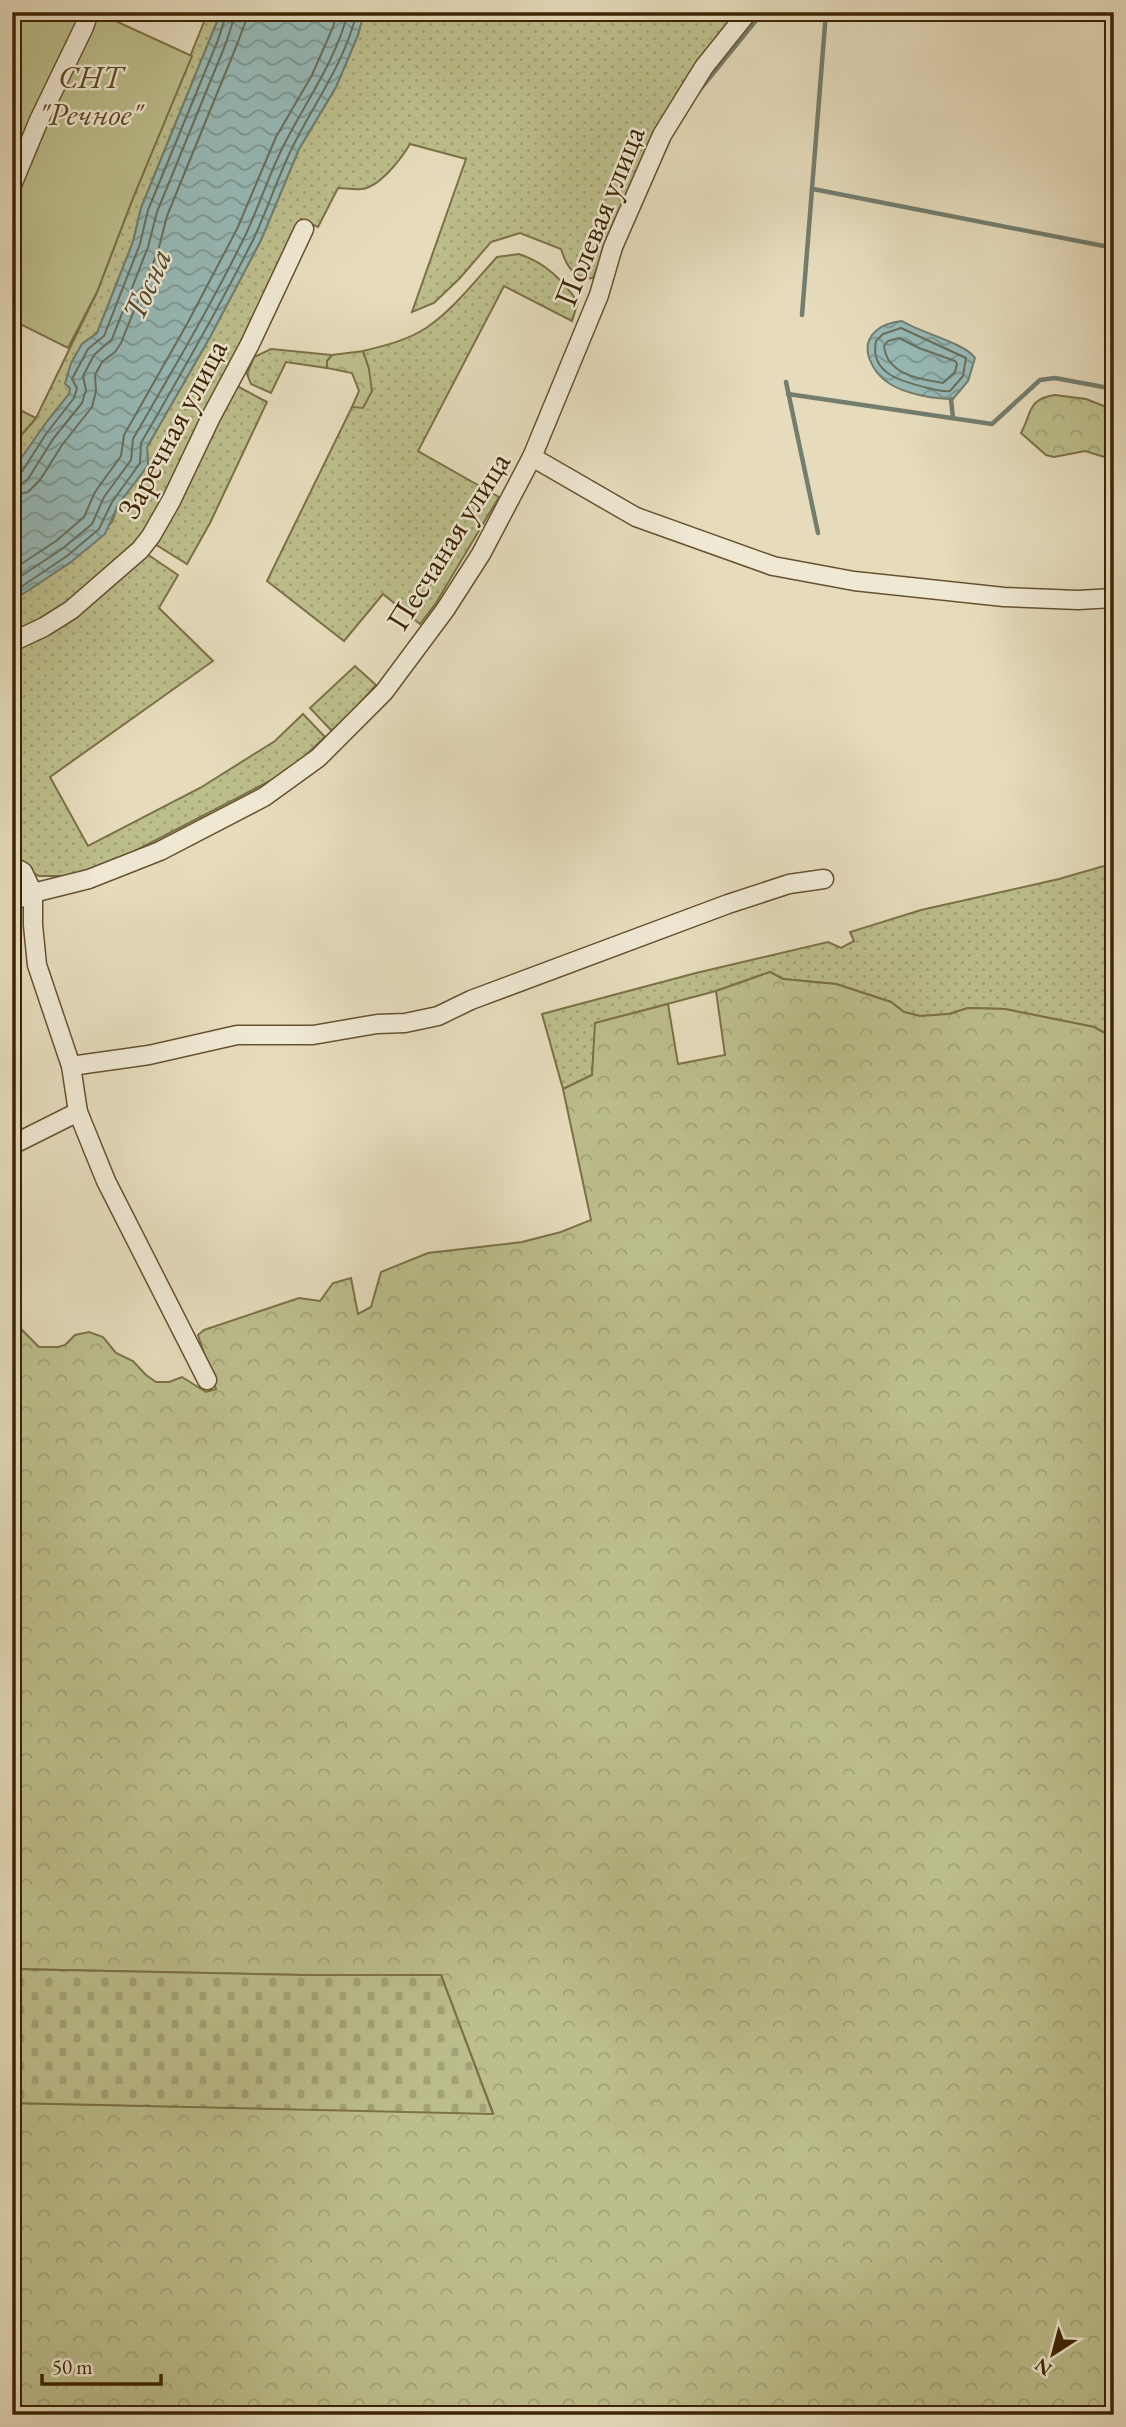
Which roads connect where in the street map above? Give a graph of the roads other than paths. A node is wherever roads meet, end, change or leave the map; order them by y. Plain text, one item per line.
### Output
1 (89, 12) edge
2 (748, 12) edge
3 (12, 185) edge
4 (304, 229) dead end
5 (532, 457) junction
6 (1114, 598) edge
7 (12, 642) edge
8 (12, 866) edge
9 (824, 879) dead end
10 (33, 893) junction
11 (12, 901) edge
12 (71, 1066) junction
13 (78, 1112) junction
14 (12, 1145) edge
15 (206, 1380) dead end

1 - 3 street
2 - 5 street, Полевая улица
4 - 7 street, Заречная улица
5 - 6 street, Песчаная улица
5 - 10 street, Песчаная улица
8 - 10 street
9 - 12 street
10 - 11 street, Песчаная улица
10 - 12 street
12 - 13 street
13 - 14 street
13 - 15 street

